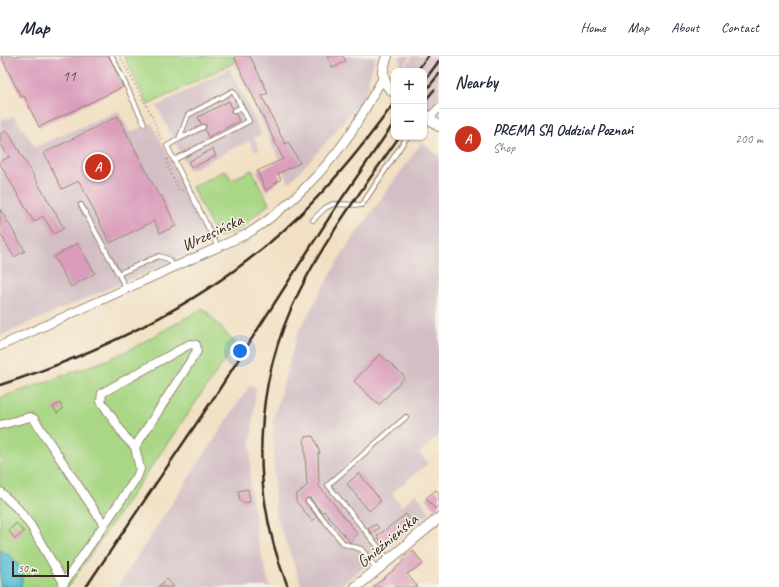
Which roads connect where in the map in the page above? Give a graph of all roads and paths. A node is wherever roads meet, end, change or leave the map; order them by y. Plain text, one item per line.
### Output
1 (112, 56) edge
2 (120, 56) edge
3 (387, 56) edge
4 (383, 78) junction
5 (391, 89) edge
6 (242, 107) junction
7 (439, 108) edge
8 (234, 111) dead end
9 (427, 117) edge
10 (427, 119) edge
11 (144, 123) dead end
12 (439, 126) edge
13 (203, 127) dead end
14 (179, 139) junction
15 (406, 140) edge
16 (167, 146) junction
17 (166, 155) dead end
18 (174, 160) junction
19 (191, 193) junction
20 (81, 205) dead end
21 (313, 220) dead end
22 (218, 247) junction
23 (174, 266) junction
24 (118, 274) junction
25 (126, 288) junction
26 (0, 346) edge
27 (406, 417) dead end
28 (0, 426) edge
29 (135, 447) junction
30 (0, 492) edge
31 (308, 502) dead end
32 (439, 518) edge
33 (104, 525) junction
34 (388, 560) junction
35 (378, 569) junction
36 (62, 585) edge
37 (356, 587) edge

1 - 11 lane
2 - 16 path
3 - 4 street
4 - 5 street
4 - 22 street, Wrzesińska
6 - 8 lane
6 - 14 lane
6 - 18 lane
7 - 9 street
10 - 12 street
13 - 14 lane
14 - 16 lane
15 - 21 lane
16 - 18 lane
17 - 19 path
18 - 19 lane
19 - 22 lane
20 - 24 lane
22 - 23 street, Wrzesińska
23 - 24 lane
23 - 25 street, Wrzesińska
24 - 25 lane
25 - 26 street, Wrzesińska
27 - 34 lane
28 - 33 street
29 - 29 street
29 - 33 street
30 - 36 street
31 - 35 lane
32 - 34 street, Gnieźnieńska
33 - 36 street
34 - 35 street, Gnieźnieńska
35 - 37 street, Gnieźnieńska

